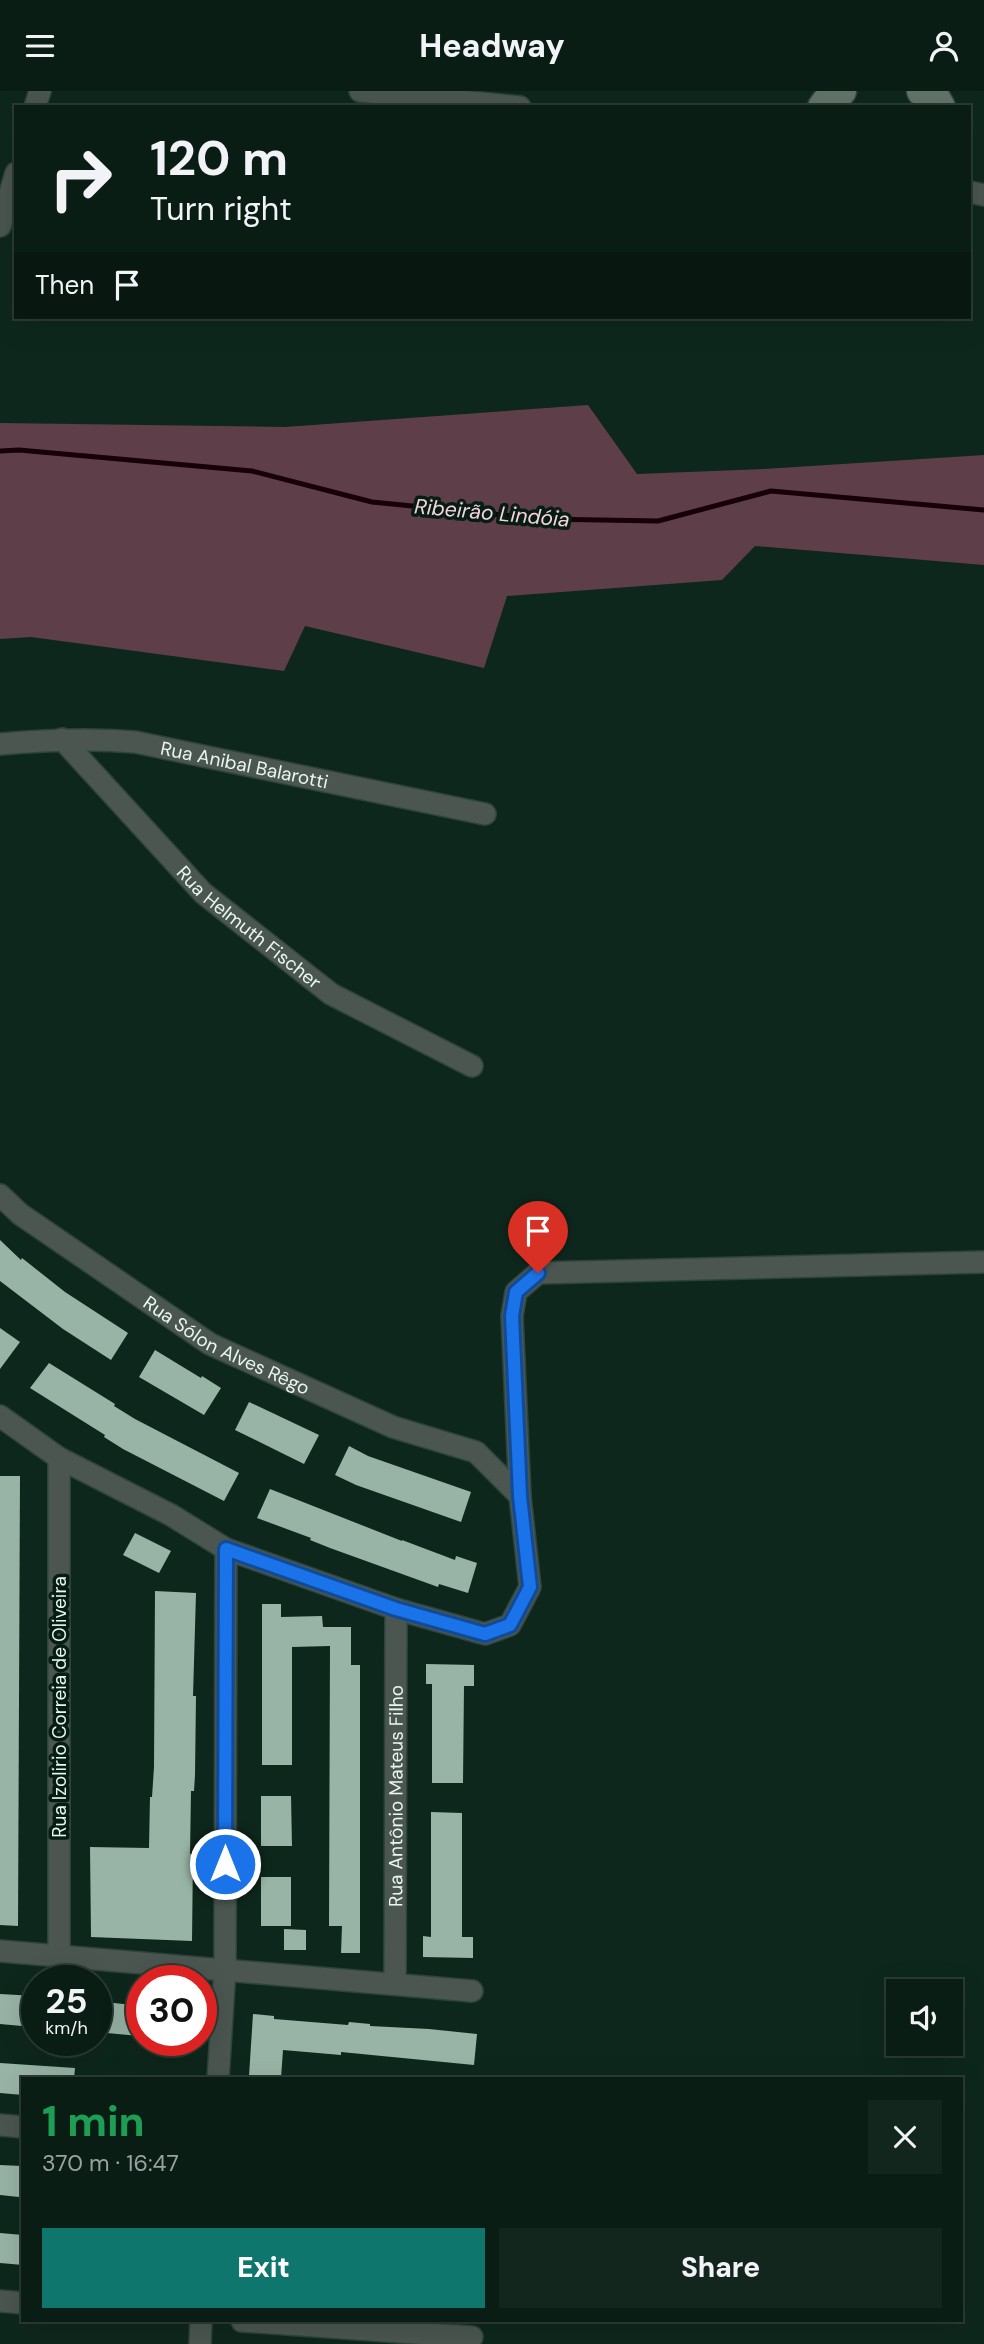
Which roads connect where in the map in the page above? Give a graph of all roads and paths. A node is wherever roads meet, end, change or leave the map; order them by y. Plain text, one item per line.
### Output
1 (360, 91) edge
2 (841, 91) edge
3 (922, 91) edge
4 (420, 94) edge
5 (505, 105) edge
6 (825, 105) edge
7 (939, 105) edge
8 (14, 180) edge
9 (0, 226) edge
10 (62, 739) junction
11 (0, 744) edge
12 (485, 814) dead end
13 (472, 1066) dead end
14 (0, 1195) edge
15 (984, 1262) edge
16 (0, 1416) edge
17 (59, 1458) junction
18 (520, 1496) junction
19 (226, 1549) junction
20 (396, 1609) junction
21 (0, 1951) edge
22 (59, 1956) junction
23 (225, 1969) junction
24 (396, 1983) junction
25 (472, 1990) dead end
26 (218, 2077) edge
27 (0, 2125) edge
28 (21, 2127) edge
29 (0, 2301) edge
30 (21, 2303) edge
31 (201, 2322) edge
32 (256, 2322) edge
33 (472, 2337) dead end
34 (200, 2344) edge

1 - 4 street
2 - 6 street
3 - 7 street
4 - 5 street
8 - 9 street
10 - 11 street, Rua Anibal Balarotti
10 - 12 street, Rua Anibal Balarotti
10 - 13 street, Rua Helmuth Fischer
14 - 18 street, Rua Sólon Alves Rêgo
15 - 18 street
16 - 17 street
17 - 19 street
17 - 22 street, Rua Izolirio Correia de Oliveira
18 - 20 street
19 - 20 street
19 - 23 street
20 - 24 street, Rua Antônio Mateus Filho
21 - 22 street
22 - 23 street
23 - 24 street
23 - 26 street
24 - 25 street
27 - 28 street
29 - 30 street
31 - 34 street
32 - 33 street

